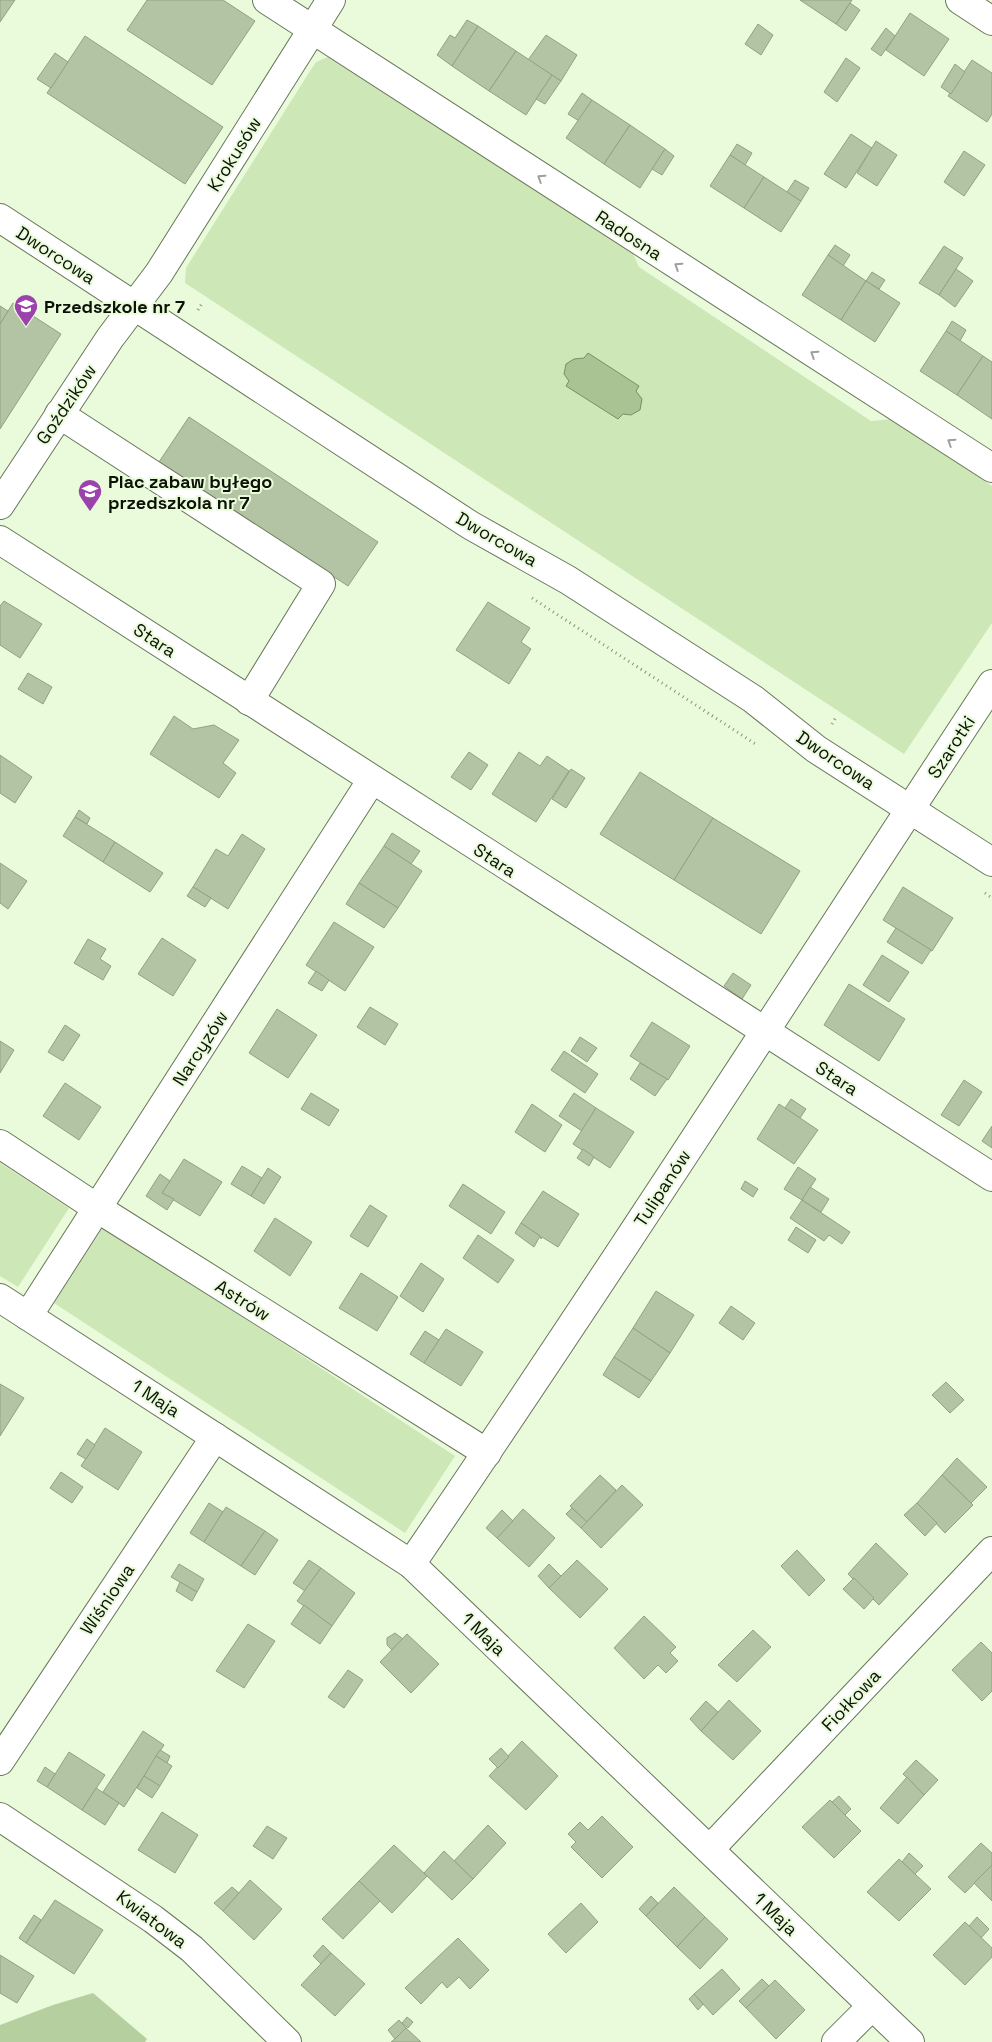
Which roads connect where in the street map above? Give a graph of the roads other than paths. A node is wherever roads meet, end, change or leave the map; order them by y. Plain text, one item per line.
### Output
1 (267, 0) edge
2 (331, 0) edge
3 (960, 0) edge
4 (992, 22) edge
5 (312, 29) junction
6 (0, 218) edge
7 (135, 306) junction
8 (59, 414) junction
9 (992, 468) edge
10 (0, 505) edge
11 (0, 540) edge
12 (992, 684) edge
13 (248, 701) junction
14 (371, 780) junction
15 (910, 810) junction
16 (992, 862) edge
17 (765, 1032) junction
18 (0, 1144) edge
19 (992, 1177) edge
20 (97, 1208) junction
21 (0, 1298) edge
22 (28, 1316) junction
23 (215, 1436) junction
24 (487, 1453) junction
25 (992, 1551) edge
26 (411, 1564) junction
27 (0, 1761) edge
28 (0, 1817) edge
29 (710, 1849) junction
30 (872, 2006) junction
31 (287, 2042) edge
32 (836, 2042) edge
33 (910, 2042) edge

1 - 5 street, Radosna
2 - 5 street, Krokusów
3 - 4 street
5 - 7 street, Krokusów
9 -> 5 street, Radosna
6 - 7 street, Dworcowa
7 - 8 street, Goździków
7 - 15 street, Dworcowa
8 - 10 street, Goździków
8 - 13 street
11 - 13 street, Stara
12 - 15 street, Szarotki
13 - 14 street, Stara
14 - 17 street, Stara
14 - 20 street, Narcyzów
15 - 16 street, Dworcowa
15 - 17 street, Tulipanów
17 - 19 street, Stara
17 - 24 street, Tulipanów
18 - 20 street, Astrów
20 - 22 street, Narcyzów
20 - 24 street, Astrów
21 - 22 street, 1 Maja
22 - 23 street, 1 Maja
23 - 26 street, 1 Maja
23 - 27 street, Wiśniowa
24 - 26 street, Tulipanów
25 - 29 street, Fiołkowa
26 - 29 street, 1 Maja
28 - 31 street, Kwiatowa
29 - 30 street, 1 Maja
30 - 32 street
30 - 33 street, 1 Maja

